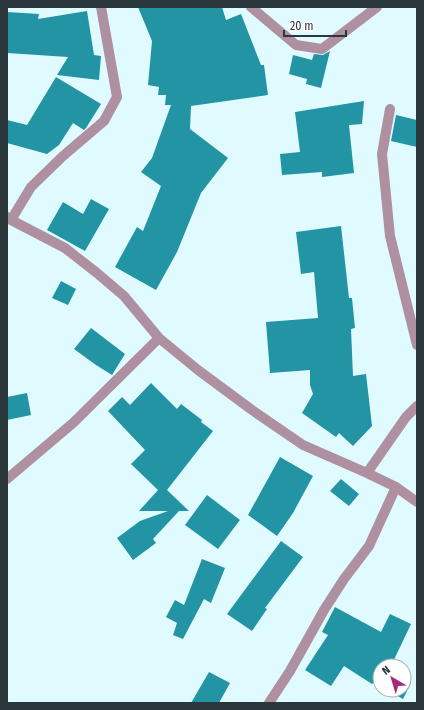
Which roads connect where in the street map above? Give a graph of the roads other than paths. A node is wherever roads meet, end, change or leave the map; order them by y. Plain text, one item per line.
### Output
1 (101, 7) edge
2 (251, 7) edge
3 (377, 7) edge
4 (390, 109) dead end
5 (9, 218) edge
6 (159, 338) junction
7 (417, 345) edge
8 (417, 406) edge
9 (367, 473) junction
10 (7, 479) edge
11 (396, 488) junction
12 (417, 502) edge
13 (269, 703) edge

1 - 5 street
2 - 3 street
4 - 7 street
5 - 6 street
6 - 9 street
6 - 10 street
8 - 9 street
9 - 11 street
11 - 12 street
11 - 13 street

